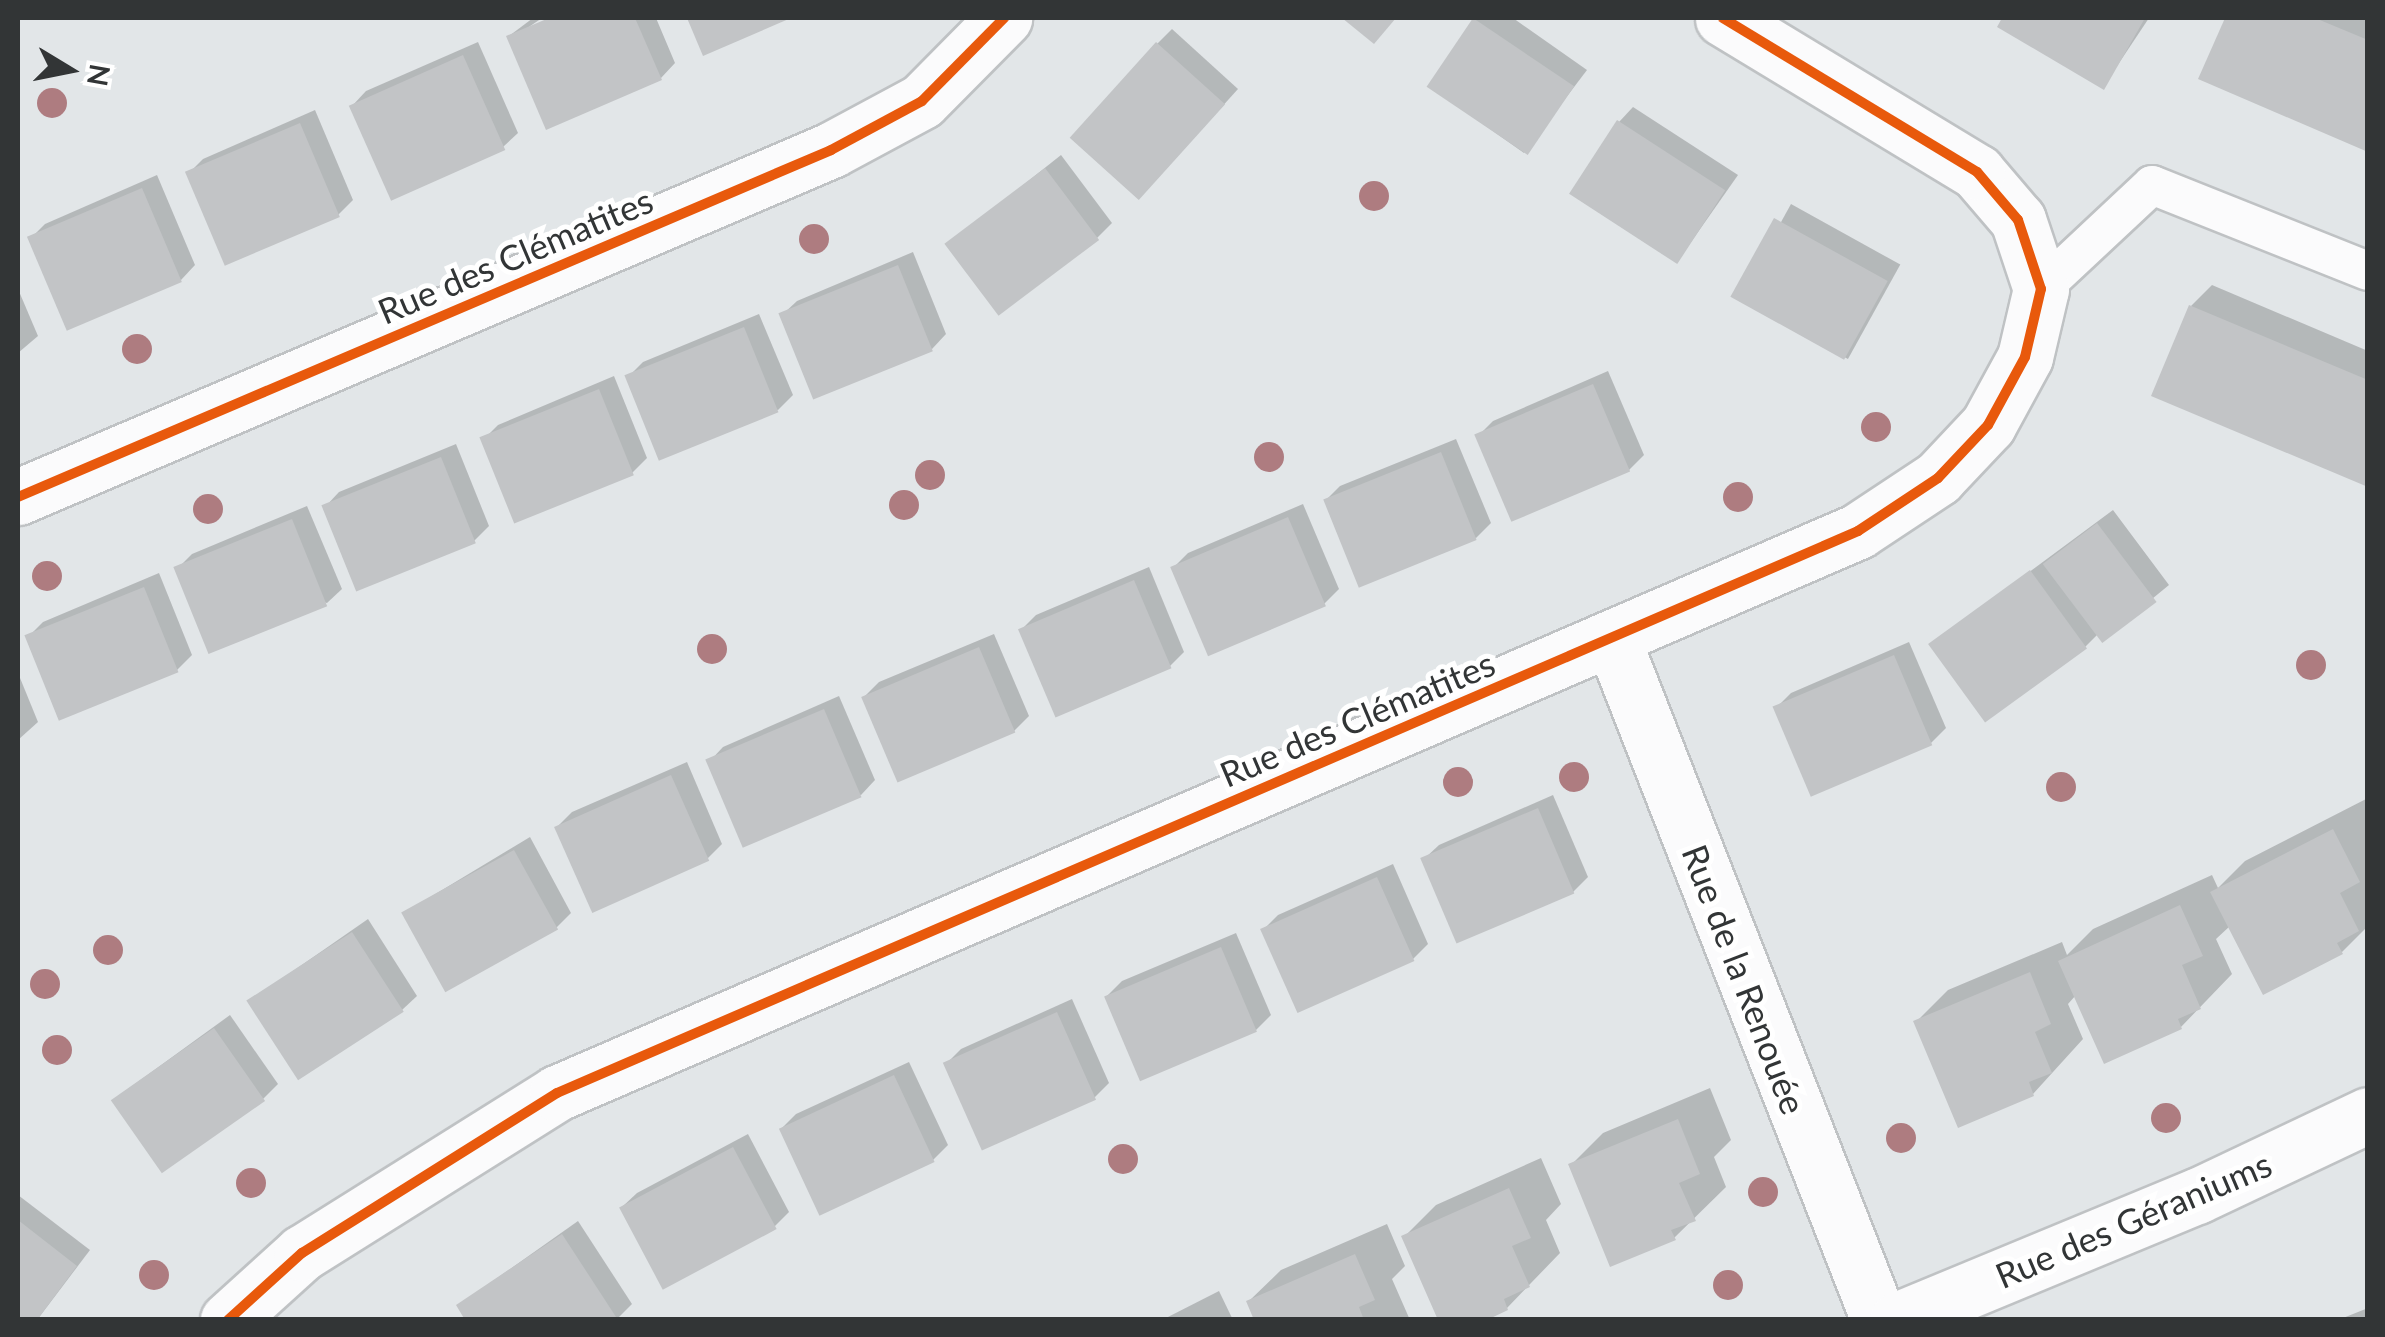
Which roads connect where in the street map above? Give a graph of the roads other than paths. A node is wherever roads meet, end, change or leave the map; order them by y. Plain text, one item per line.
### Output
1 (1004, 18) edge
2 (1723, 18) edge
3 (2368, 271) edge
4 (2041, 289) junction
5 (18, 497) edge
6 (1612, 638) junction
7 (2368, 1116) edge
8 (228, 1320) edge
9 (1878, 1320) edge
10 (1897, 1320) edge

1 - 5 street, Rue des Clématites
2 - 4 street
3 - 4 lane
4 - 6 street, Rue des Clématites
6 - 8 street, Rue des Clématites
6 - 9 street, Rue de la Renouée
7 - 10 street, Rue des Géraniums

